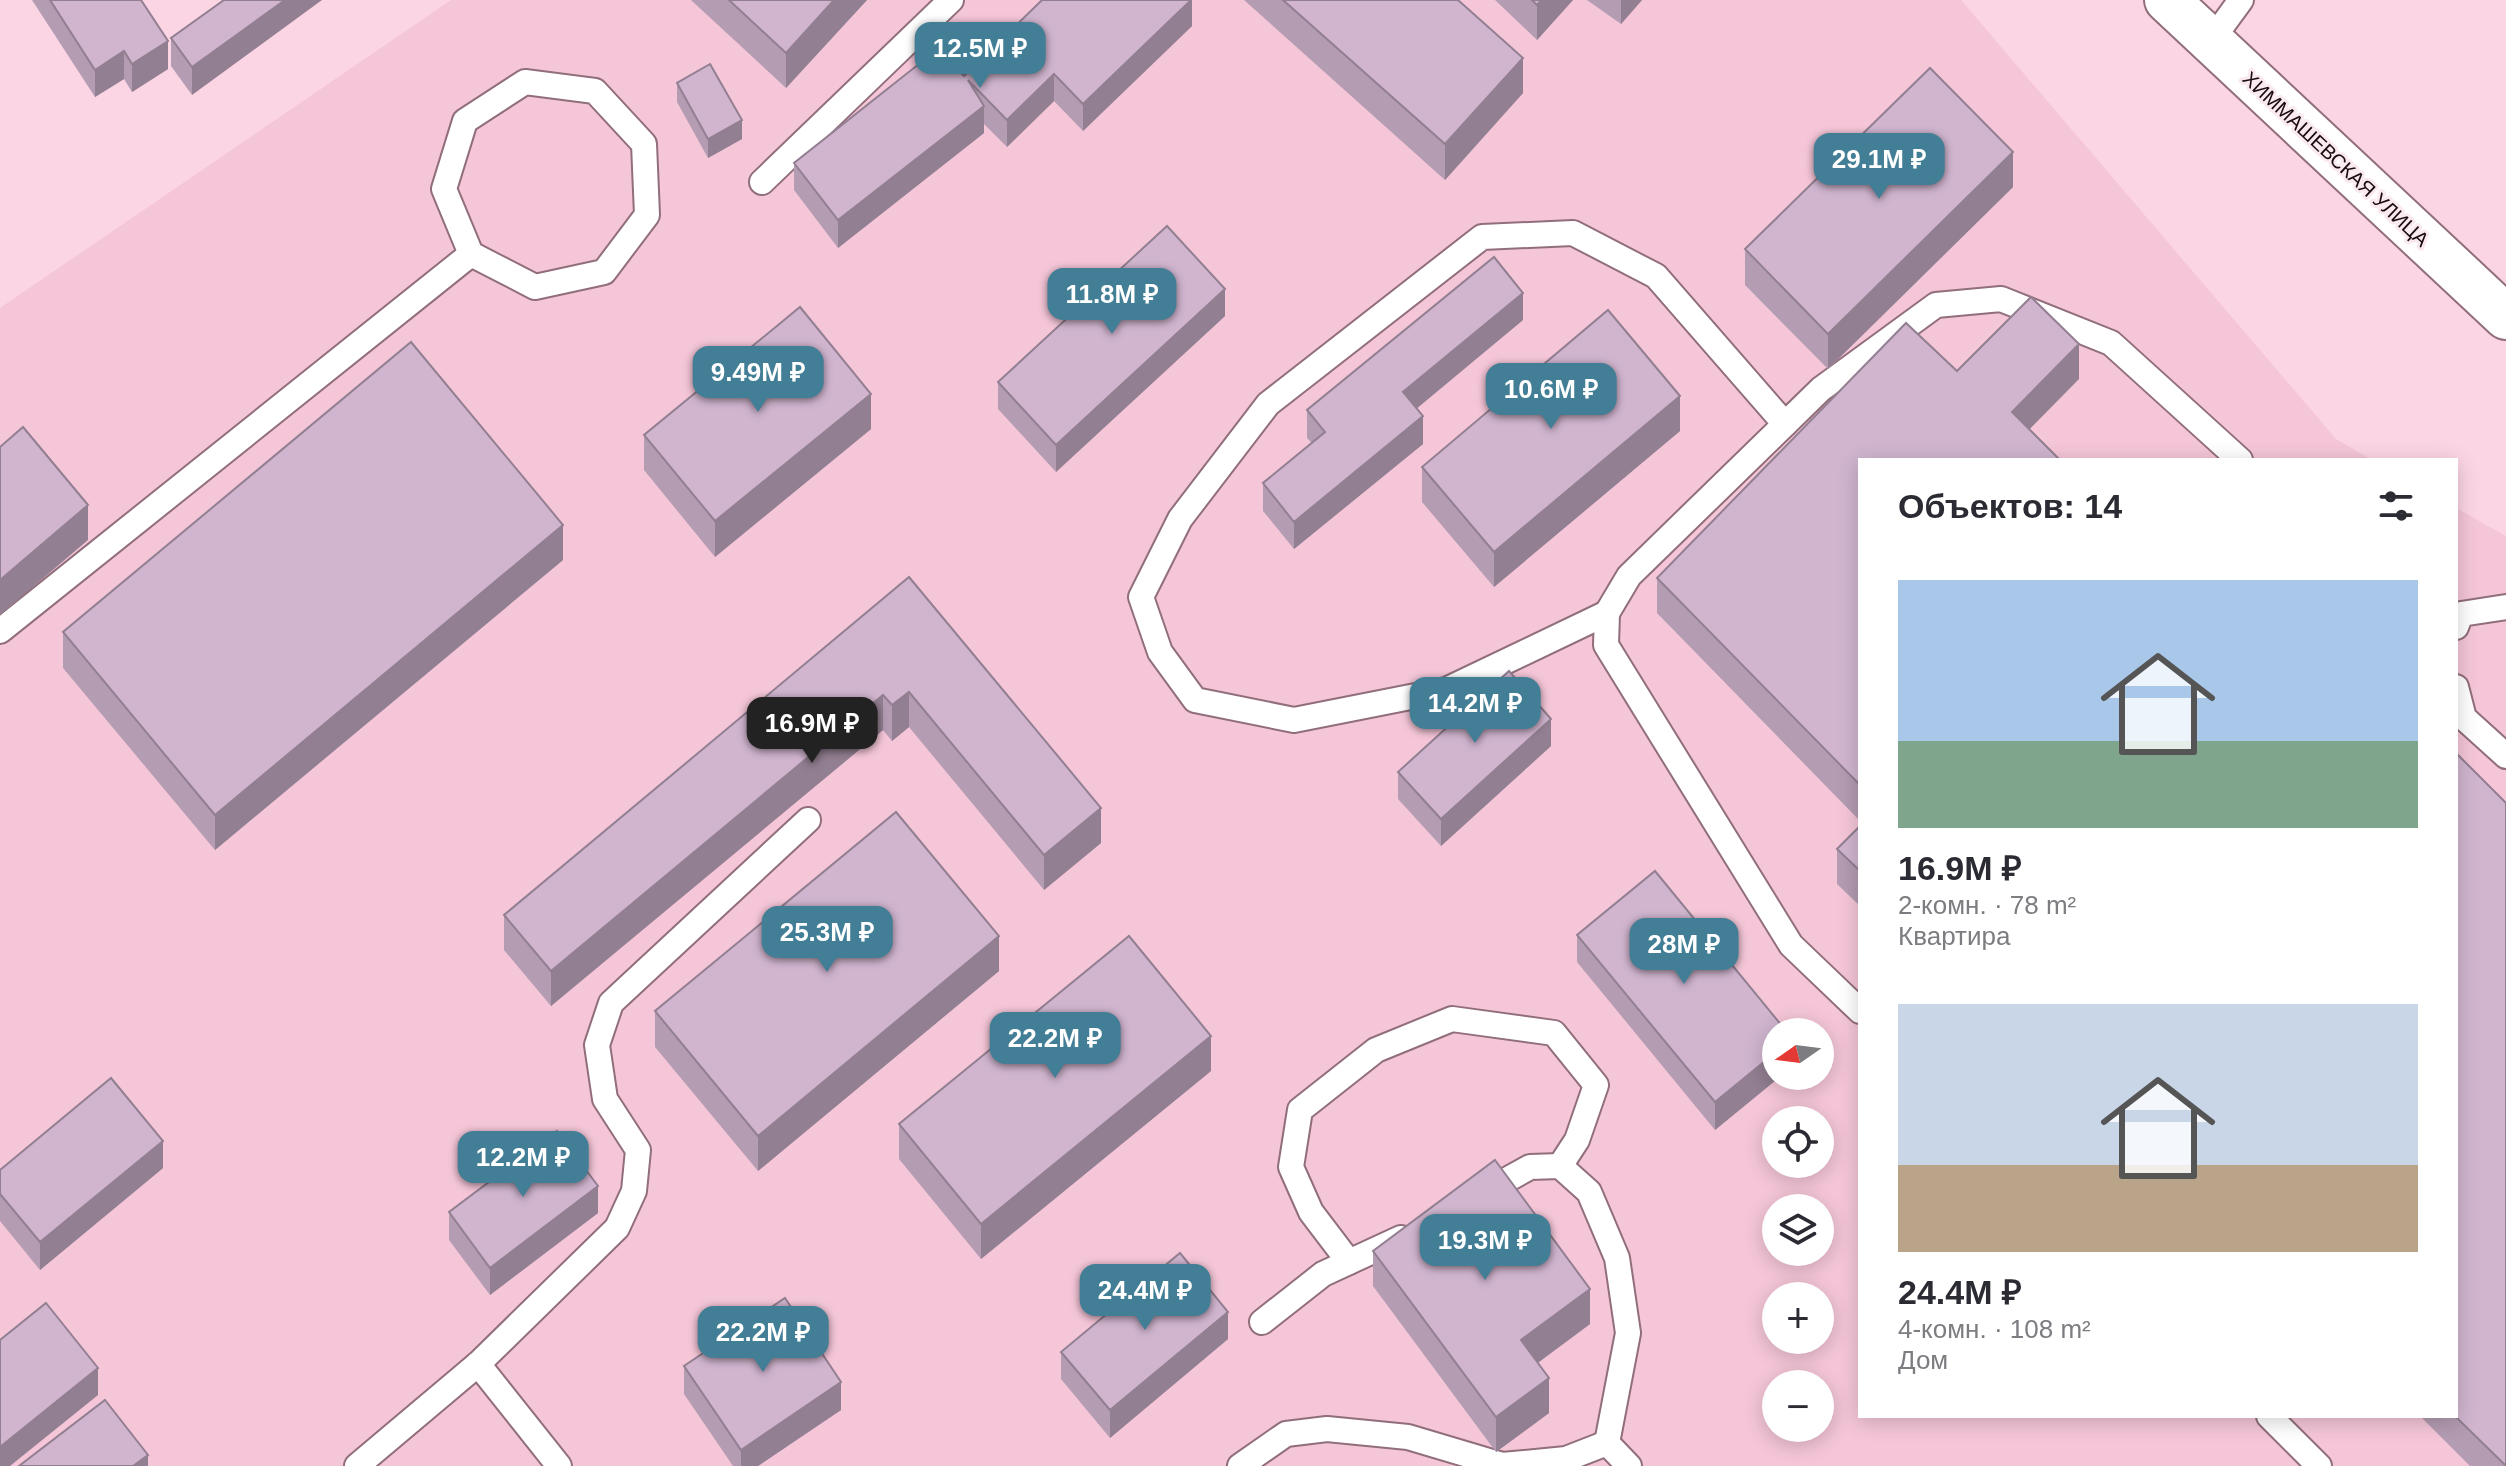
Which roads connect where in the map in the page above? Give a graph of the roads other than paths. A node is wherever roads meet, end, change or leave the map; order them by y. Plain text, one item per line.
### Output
1 (951, 0) edge
2 (2167, 0) edge
3 (2241, 0) edge
4 (2211, 41) junction
5 (762, 182) dead end
6 (471, 254) junction
7 (2506, 317) edge
8 (1785, 424) junction
9 (2238, 458) edge
10 (2506, 607) edge
11 (1607, 613) junction
12 (2458, 618) edge
13 (0, 631) edge
14 (2458, 695) edge
15 (2506, 756) edge
16 (808, 820) dead end
17 (1858, 1009) edge
18 (1560, 1166) junction
19 (1466, 1203) edge
20 (1427, 1224) edge
21 (1349, 1262) junction
22 (1262, 1322) dead end
23 (478, 1364) junction
24 (2271, 1418) edge
25 (1607, 1443) junction
26 (357, 1466) edge
27 (559, 1466) edge
28 (1240, 1466) edge
29 (1629, 1466) edge
30 (2319, 1466) edge

1 - 5 lane
2 - 4 street, ХИММАШЕВСКАЯ УЛИЦА
3 - 4 lane
4 - 7 street, ХИММАШЕВСКАЯ УЛИЦА
6 - 6 lane
6 - 13 lane
8 - 9 lane
8 - 11 lane
8 - 11 lane
10 - 12 lane
11 - 17 lane
14 - 15 lane
16 - 23 lane
18 - 19 lane
18 - 21 lane
18 - 25 lane
20 - 21 lane
21 - 22 lane
23 - 26 lane
23 - 27 lane
24 - 30 lane
25 - 28 lane
25 - 29 lane

